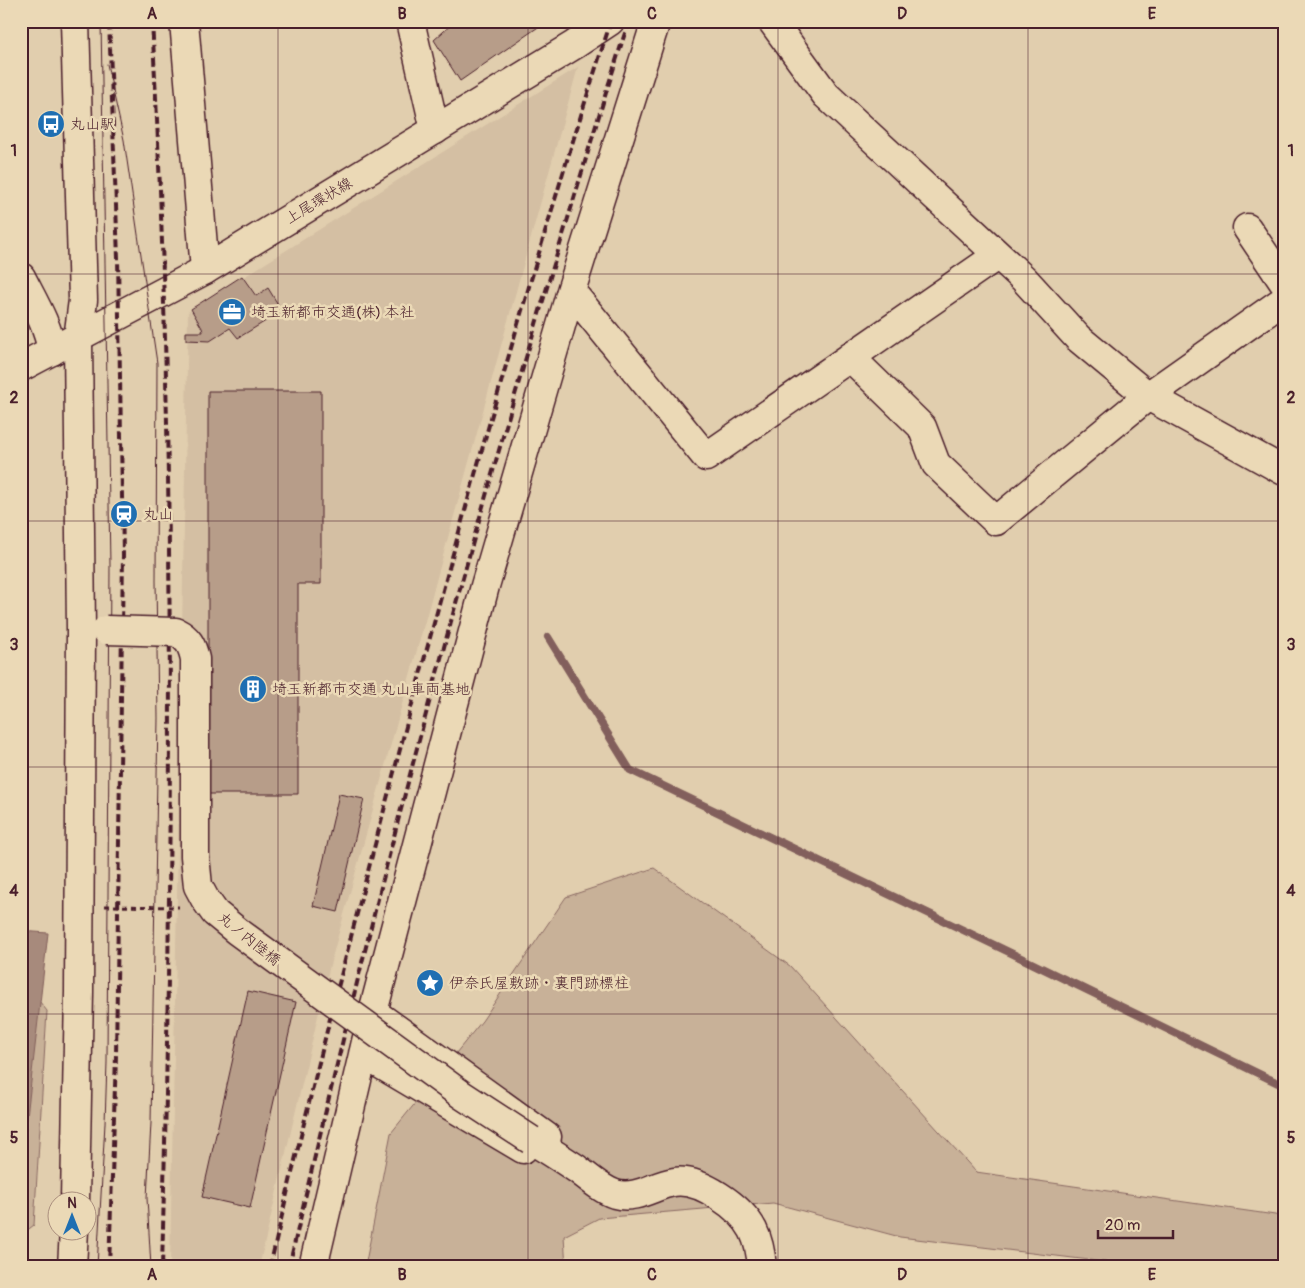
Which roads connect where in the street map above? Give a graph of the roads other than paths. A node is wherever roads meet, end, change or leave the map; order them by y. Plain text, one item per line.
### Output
1 (75, 21) edge
2 (184, 21) edge
3 (410, 21) edge
4 (610, 21) edge
5 (656, 21) edge
6 (772, 21) edge
7 (578, 33) edge
8 (435, 130) junction
9 (1247, 228) dead end
10 (998, 255) junction
11 (205, 270) junction
12 (21, 277) edge
13 (1284, 283) edge
14 (571, 291) junction
15 (1284, 300) edge
16 (78, 338) junction
17 (52, 351) junction
18 (850, 357) junction
19 (21, 367) edge
20 (1148, 396) junction
21 (1284, 471) edge
22 (94, 630) junction
23 (373, 1012) junction
24 (363, 1054) junction
25 (558, 1156) junction
26 (75, 1190) edge
27 (73, 1240) edge
28 (72, 1267) edge
29 (313, 1267) edge
30 (762, 1267) edge

1 - 16 street
2 - 11 street
3 - 8 street
4 - 7 street, 上尾環状線
5 - 14 street
6 - 10 street
7 - 8 street, 上尾環状線
8 - 11 street, 上尾環状線
9 - 13 street
10 - 18 street
10 - 20 street
11 - 16 street, 上尾環状線
12 - 17 street
14 - 18 street
14 - 23 street
15 - 20 street
16 - 17 street, 上尾環状線
16 - 22 street
17 - 19 street, 上尾環状線
18 - 20 street
20 - 21 street
22 - 25 street, 丸ノ内陸橋, bridge
22 - 26 street
23 - 24 street
23 - 25 street
24 - 25 street
24 - 29 street
25 - 30 street, 丸ノ内陸橋
27 - 28 street

